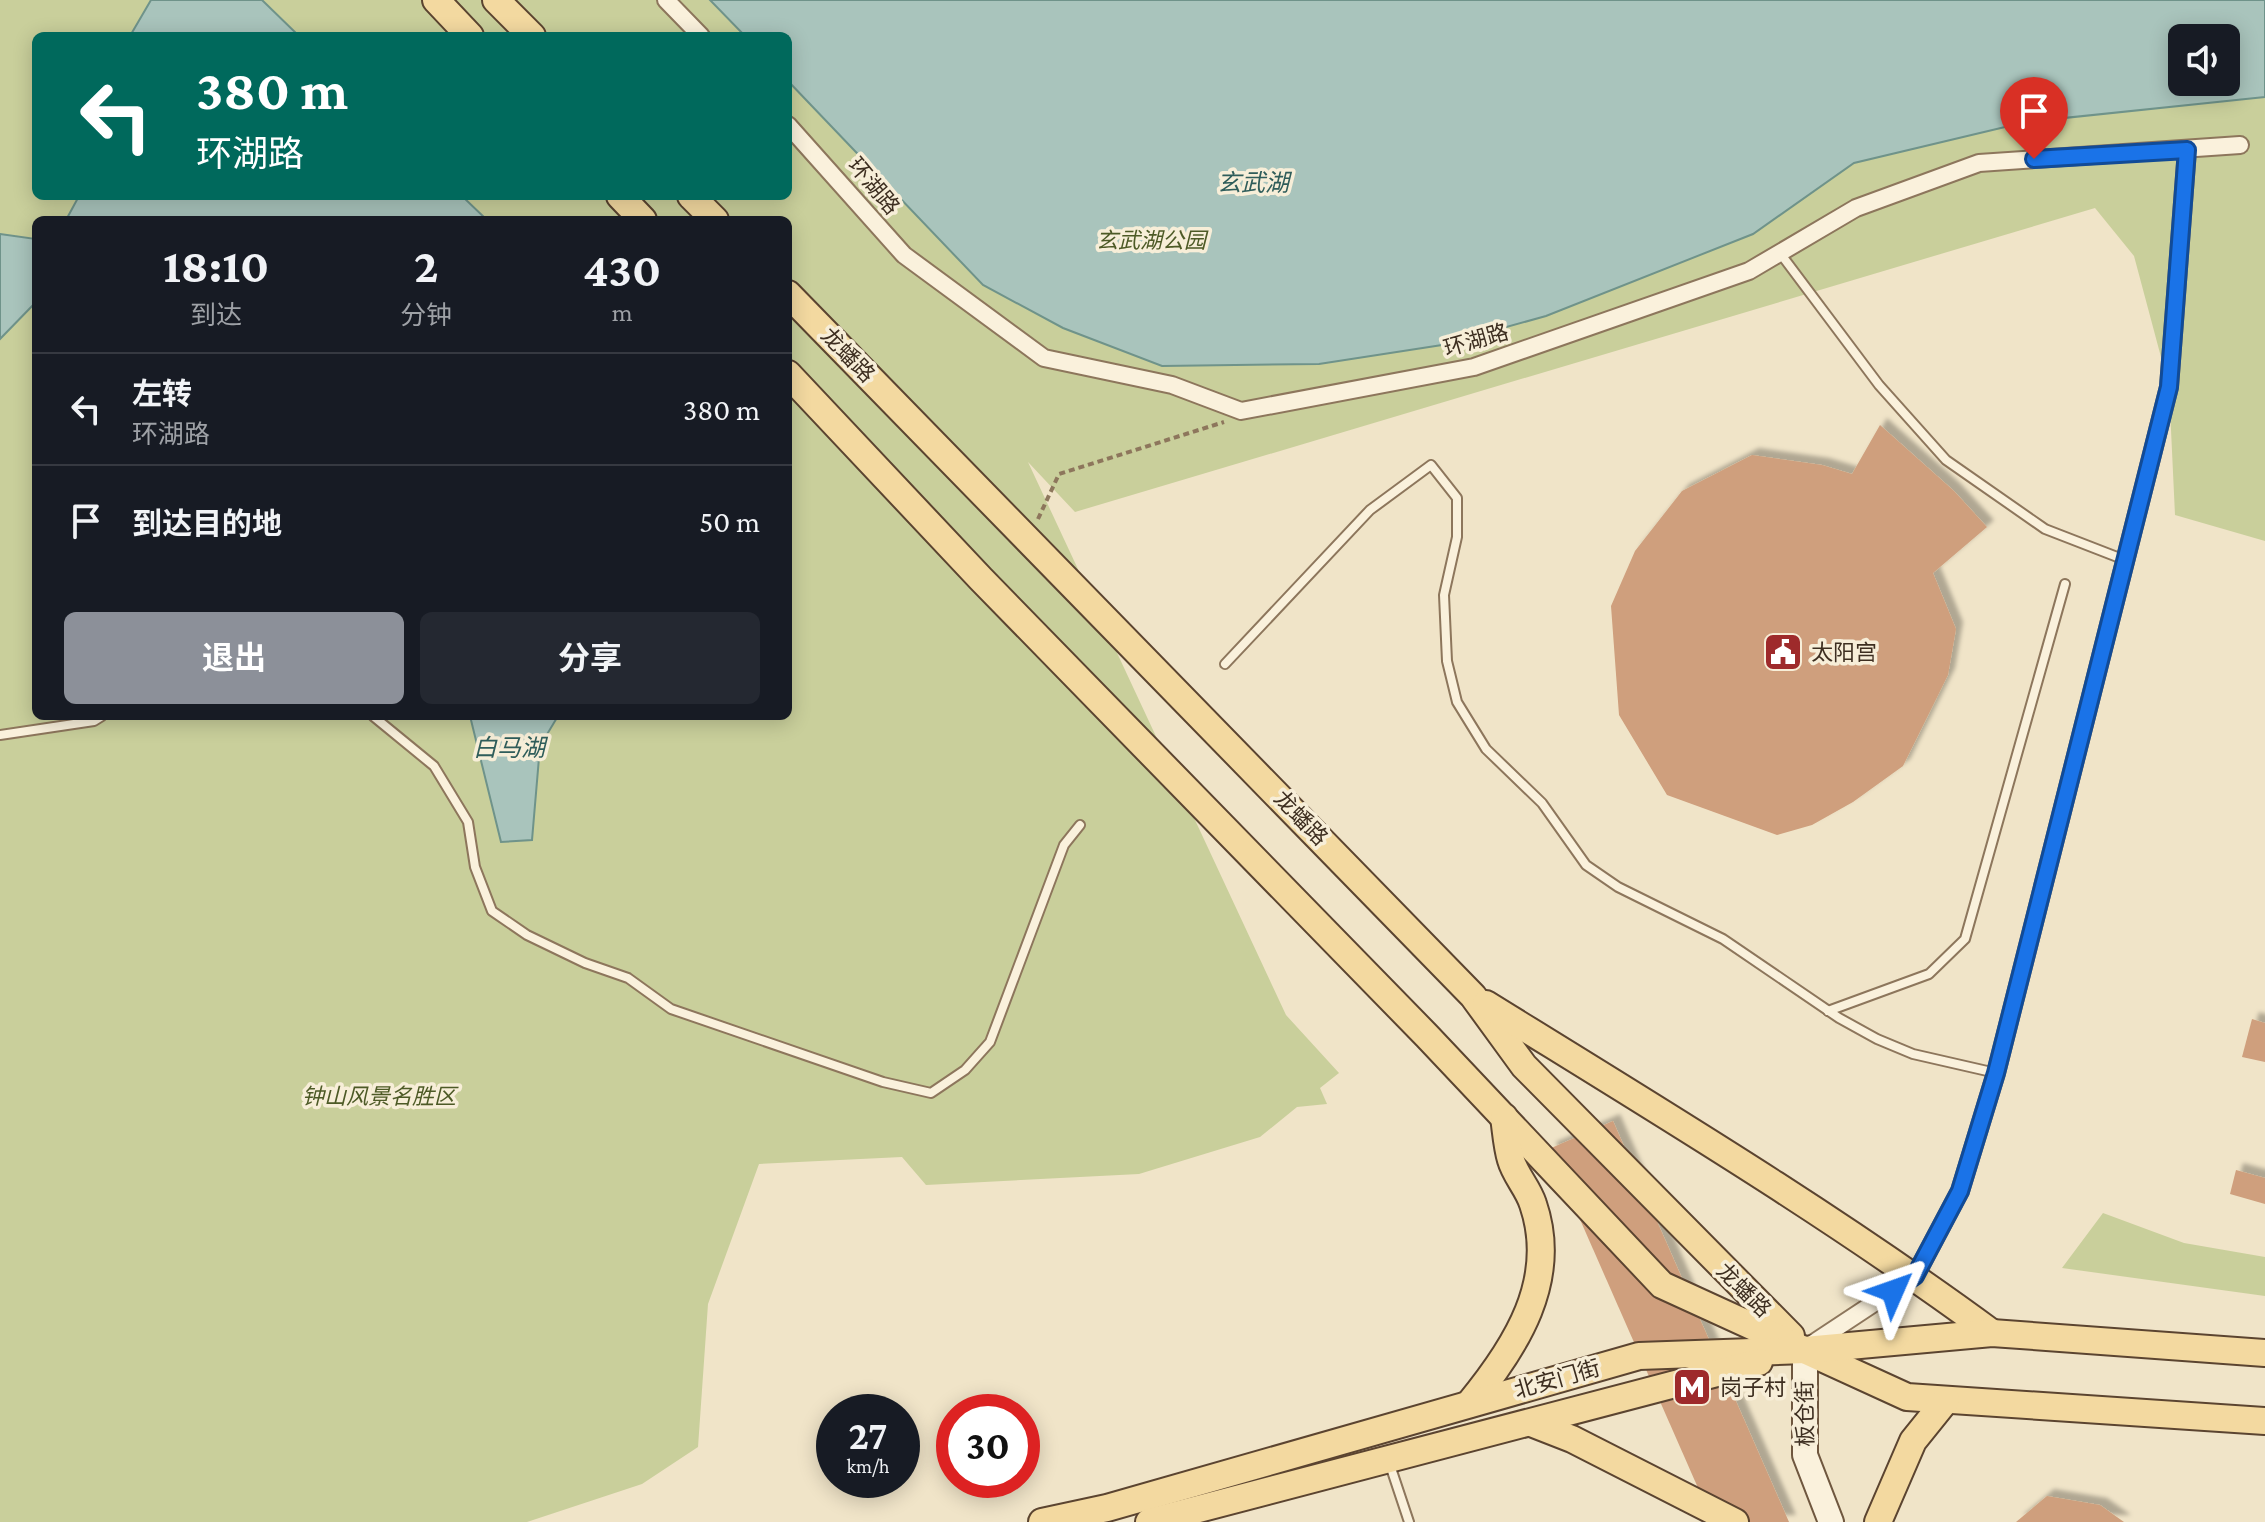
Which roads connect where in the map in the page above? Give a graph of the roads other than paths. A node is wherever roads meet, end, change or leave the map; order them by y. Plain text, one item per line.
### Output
1 (436, 0) edge
2 (496, 0) edge
3 (666, 0) edge
4 (466, 32) edge
5 (528, 32) edge
6 (697, 32) edge
7 (792, 129) edge
8 (2240, 145) dead end
9 (2187, 150) junction
10 (624, 200) edge
11 (695, 200) edge
12 (639, 216) edge
13 (711, 216) edge
14 (1780, 253) junction
15 (792, 298) edge
16 (792, 378) edge
17 (2125, 560) junction
18 (2065, 584) dead end
19 (1225, 664) dead end
20 (96, 720) edge
21 (378, 720) edge
22 (0, 735) edge
23 (1080, 825) dead end
24 (1473, 996) junction
25 (1828, 1011) junction
26 (1996, 1073) junction
27 (1504, 1117) junction
28 (1915, 1276) junction
29 (1992, 1333) junction
30 (1805, 1350) junction
31 (2265, 1353) edge
32 (1946, 1400) junction
33 (1469, 1404) junction
34 (2265, 1421) edge
35 (1531, 1423) junction
36 (1388, 1460) junction
37 (1042, 1522) edge
38 (1149, 1522) edge
39 (1409, 1522) edge
40 (1735, 1522) edge
41 (1831, 1522) edge
42 (1878, 1522) edge

1 - 4 main road
2 - 5 main road
3 - 6 street
7 - 14 street, 环湖路
8 - 9 street, 环湖路
9 - 14 street, 环湖路
9 - 17 street
10 - 12 main road
11 - 13 main road
14 - 17 lane
15 - 24 main road, 龙蟠路
16 - 27 main road, 龙蟠路
17 - 26 street
18 - 25 lane
19 - 25 lane
20 - 22 lane
21 - 23 lane
24 - 28 main road
24 - 30 main road, 龙蟠路
25 - 26 lane
26 - 28 street
27 - 30 main road, 龙蟠路
27 - 33 main road
28 - 29 main road
28 - 30 street
29 - 30 main road, 龙蟠路
29 - 31 main road, 龙蟠路
30 - 32 main road, 龙蟠路
30 - 33 main road, 北安门街
30 - 35 main road, 北安门街
30 - 41 main road, 板仓街
32 - 34 main road, 龙蟠路
32 - 42 main road
33 - 37 main road, 北安门街
35 - 36 main road, 北安门街
35 - 40 main road
36 - 38 main road, 北安门街
36 - 39 lane

